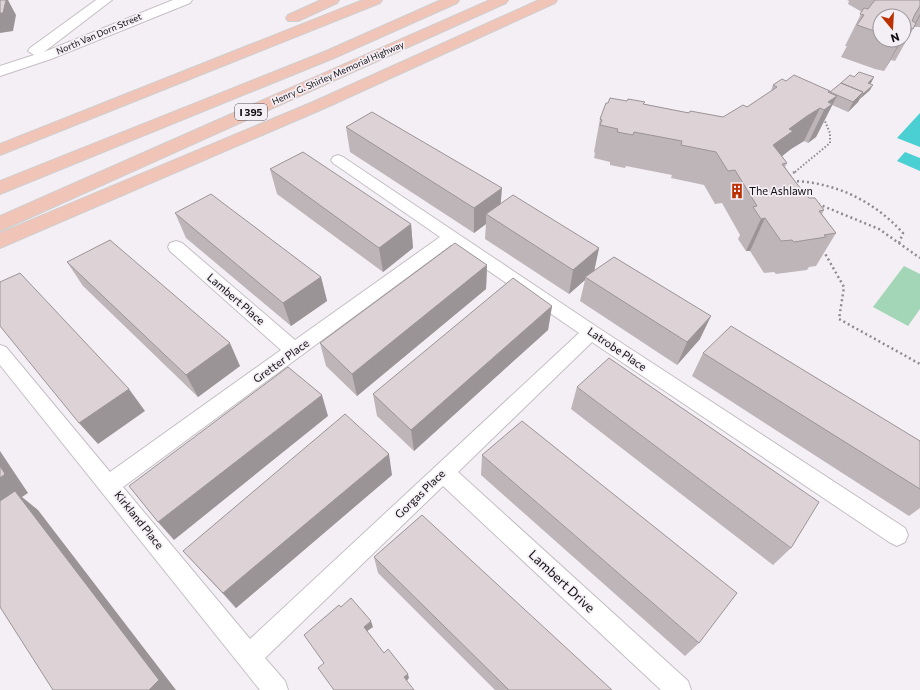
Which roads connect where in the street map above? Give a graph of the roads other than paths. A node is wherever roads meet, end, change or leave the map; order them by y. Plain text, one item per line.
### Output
1 (105, 0) edge
2 (151, 0) edge
3 (332, 0) edge
4 (375, 0) edge
5 (419, 0) edge
6 (452, 0) edge
7 (501, 0) edge
8 (550, 0) edge
9 (179, 2) edge
10 (6, 69) edge
11 (65, 125) junction
12 (0, 150) edge
13 (338, 160) dead end
14 (0, 188) edge
15 (0, 224) edge
16 (451, 236) junction
17 (0, 241) edge
18 (176, 247) dead end
19 (591, 332) junction
20 (295, 351) junction
21 (0, 352) edge
22 (443, 472) junction
23 (110, 484) junction
24 (898, 535) dead end
25 (249, 657) junction
26 (276, 690) edge
27 (679, 690) edge

1 - 10 main road
2 - 9 main road
2 - 10 main road, North Van Dorn Street
3 - 11 highway
4 - 11 highway
5 - 14 highway
6 - 14 highway
7 - 15 highway, Henry G. Shirley Memorial Highway / I 395
8 - 17 highway
9 - 10 main road, North Van Dorn Street
11 - 12 highway
13 - 16 street, Latrobe Place
16 - 19 street, Latrobe Place
16 - 20 street, Gretter Place
18 - 20 street, Lambert Place
19 - 22 street, Gorgas Place
19 - 24 street, Latrobe Place
20 - 23 street, Gretter Place
21 - 23 street, Kirkland Place
22 - 25 street, Gorgas Place
22 - 27 street, Lambert Drive
23 - 25 street, Kirkland Place
25 - 26 street, Kirkland Place

